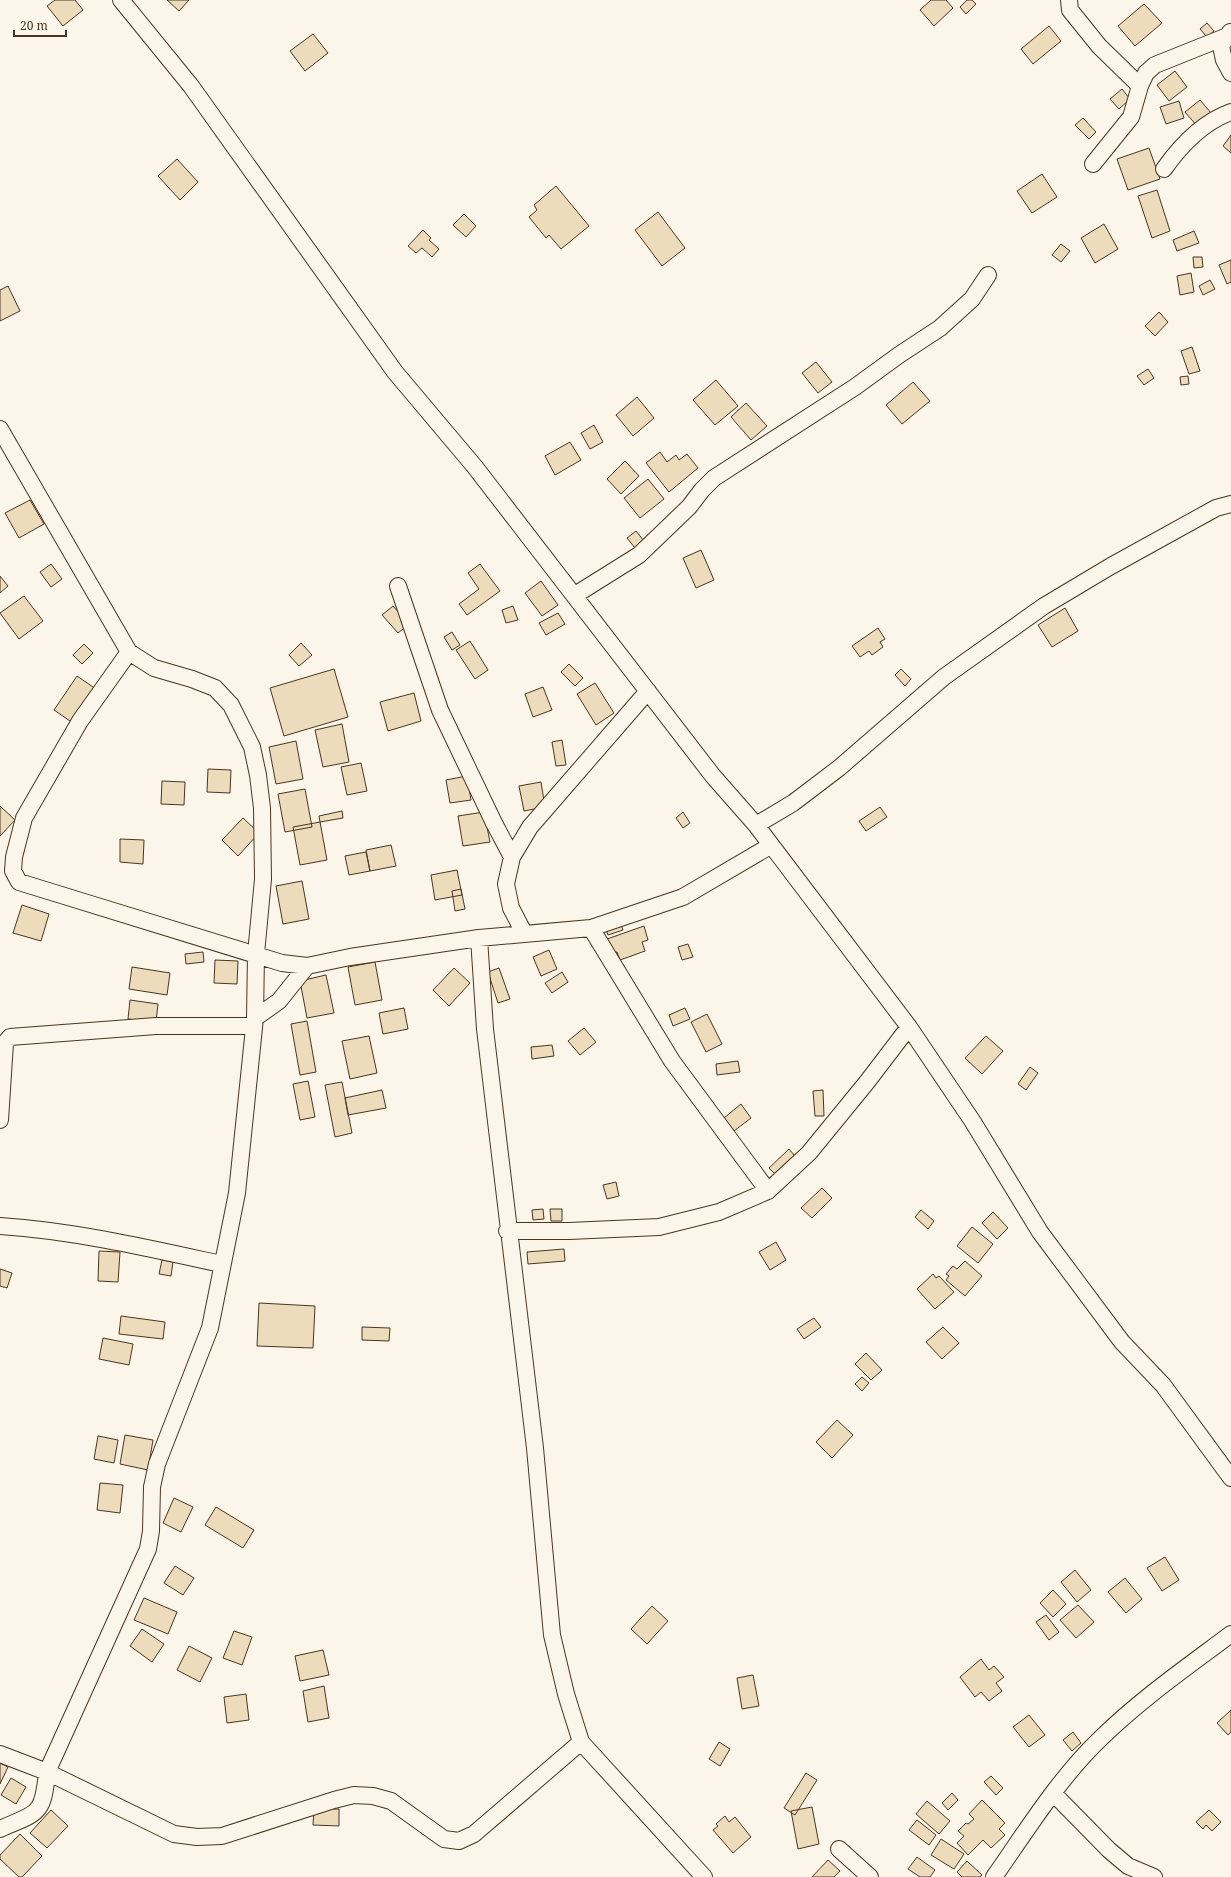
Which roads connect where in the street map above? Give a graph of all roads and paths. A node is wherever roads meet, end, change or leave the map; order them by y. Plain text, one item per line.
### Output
1 (121, 0) edge
2 (1069, 0) edge
3 (1228, 34) edge
4 (1231, 73) edge
5 (1140, 86) junction
6 (1231, 112) edge
7 (1093, 164) dead end
8 (1164, 169) dead end
9 (988, 275) dead end
10 (0, 430) edge
11 (1231, 504) edge
12 (398, 586) dead end
13 (575, 595) junction
14 (129, 652) junction
15 (648, 691) junction
16 (756, 825) junction
17 (770, 846) junction
18 (512, 856) junction
19 (591, 928) junction
20 (524, 933) junction
21 (479, 938) junction
22 (256, 954) junction
23 (307, 966) junction
24 (254, 1022) junction
25 (909, 1027) junction
26 (0, 1120) edge
27 (768, 1191) junction
28 (0, 1226) edge
29 (507, 1231) junction
30 (222, 1264) junction
31 (1231, 1478) edge
32 (1231, 1634) edge
33 (581, 1742) junction
34 (0, 1754) edge
35 (47, 1772) junction
36 (1053, 1794) junction
37 (0, 1829) edge
38 (839, 1849) dead end
39 (1123, 1871) edge
40 (704, 1877) edge
41 (870, 1877) edge
42 (994, 1877) edge
43 (1154, 1877) edge

1 - 13 street
2 - 5 street
3 - 4 street
3 - 5 street
5 - 7 street
6 - 8 street
9 - 13 street
10 - 14 street
11 - 16 street
12 - 18 street
13 - 15 street
14 - 22 street
14 - 22 street
15 - 16 street
15 - 18 street
16 - 17 street
17 - 19 street
17 - 25 street
18 - 20 street
19 - 20 street
19 - 27 street
20 - 21 street
21 - 23 street
21 - 29 street
22 - 23 street
22 - 24 street
23 - 24 street
24 - 26 street
24 - 30 street
25 - 27 street
25 - 31 street
27 - 29 street
28 - 30 street
29 - 33 street
30 - 35 street
32 - 36 street
33 - 35 street
33 - 40 street
34 - 35 street
35 - 37 street
36 - 39 street
36 - 42 street
38 - 41 street
39 - 43 street

